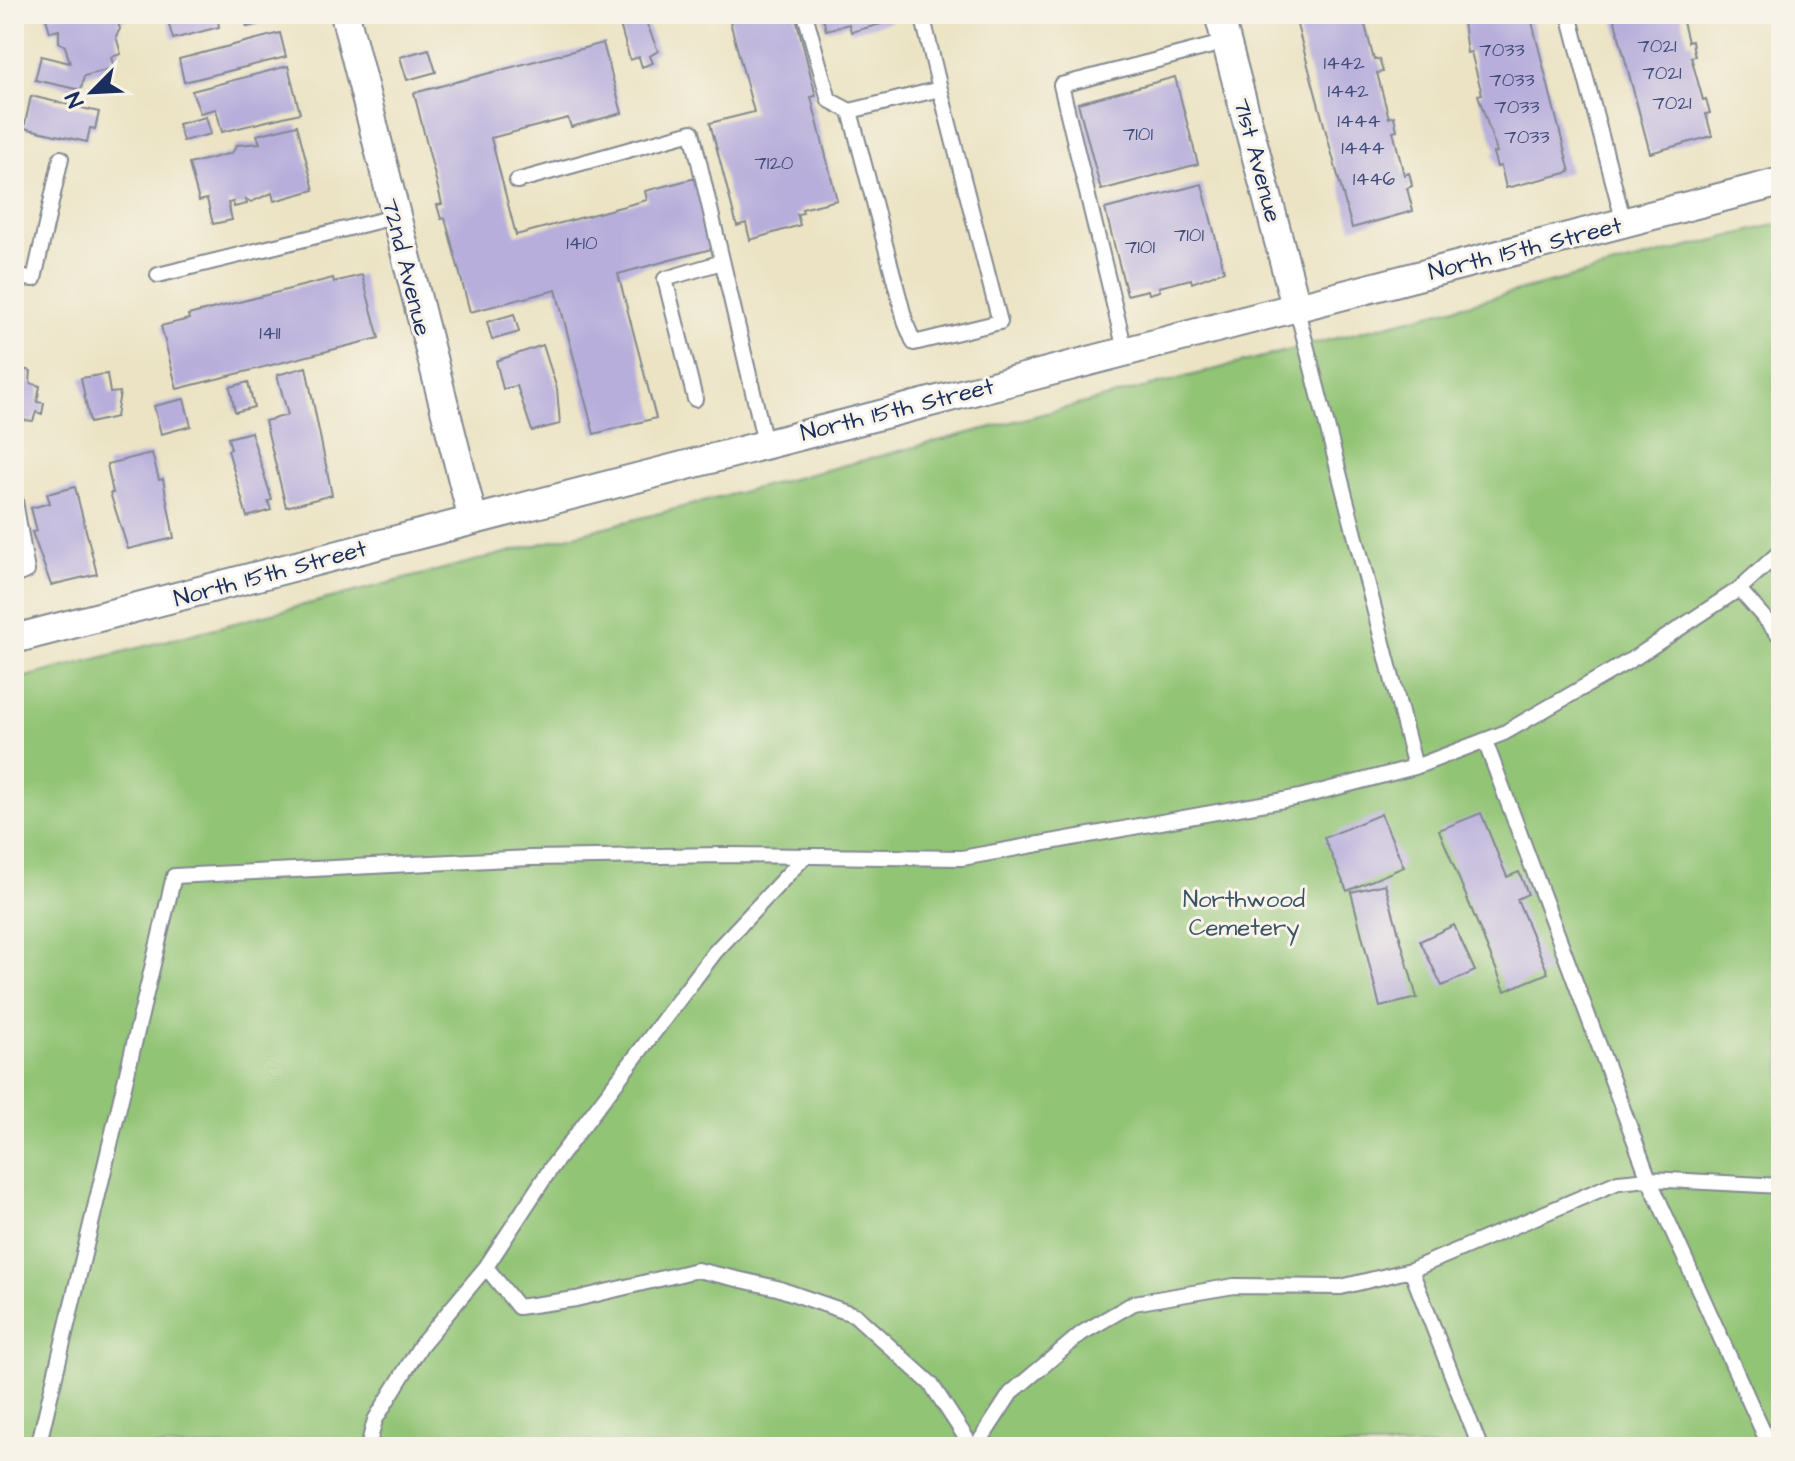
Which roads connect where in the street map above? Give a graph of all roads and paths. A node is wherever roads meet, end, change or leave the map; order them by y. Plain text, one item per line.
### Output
1 (345, 14) edge
2 (805, 14) edge
3 (922, 14) edge
4 (1219, 14) edge
5 (1569, 14) edge
6 (1227, 42) junction
7 (940, 89) junction
8 (850, 111) junction
9 (61, 158) dead end
10 (517, 181) dead end
11 (1781, 182) edge
12 (394, 217) junction
13 (1624, 223) junction
14 (722, 262) junction
15 (158, 275) dead end
16 (14, 277) edge
17 (1296, 306) junction
18 (1125, 350) junction
19 (695, 399) dead end
20 (765, 443) junction
21 (14, 495) edge
22 (473, 520) junction
23 (1781, 551) edge
24 (14, 576) edge
25 (1739, 589) junction
26 (1781, 637) edge
27 (14, 639) edge
28 (1485, 741) junction
29 (1415, 767) junction
30 (805, 856) junction
31 (1649, 1179) junction
32 (1781, 1186) edge
33 (486, 1267) junction
34 (1411, 1270) junction
35 (38, 1447) edge
36 (368, 1447) edge
37 (974, 1447) edge
38 (1480, 1447) edge
39 (1770, 1447) edge

1 - 12 street, 72nd Avenue
2 - 8 lane
3 - 7 lane
4 - 6 street, 71st Avenue
5 - 13 lane
6 - 17 street, 71st Avenue
6 - 18 lane
7 - 8 lane
7 - 8 lane
9 - 16 lane
10 - 14 lane
11 - 13 street, North 15th Street
12 - 15 lane
12 - 22 street, 72nd Avenue
13 - 17 street, North 15th Street
14 - 19 lane
14 - 20 lane
17 - 18 street, North 15th Street
17 - 29 lane
18 - 20 street, North 15th Street
20 - 22 street, North 15th Street
21 - 24 lane
22 - 27 street, North 15th Street
23 - 25 lane
25 - 26 lane
25 - 28 lane
28 - 29 lane
28 - 31 lane
29 - 30 lane
30 - 33 lane
30 - 35 lane
31 - 32 lane
31 - 34 lane
31 - 39 lane
33 - 36 lane
33 - 37 lane
34 - 37 lane
34 - 38 lane

